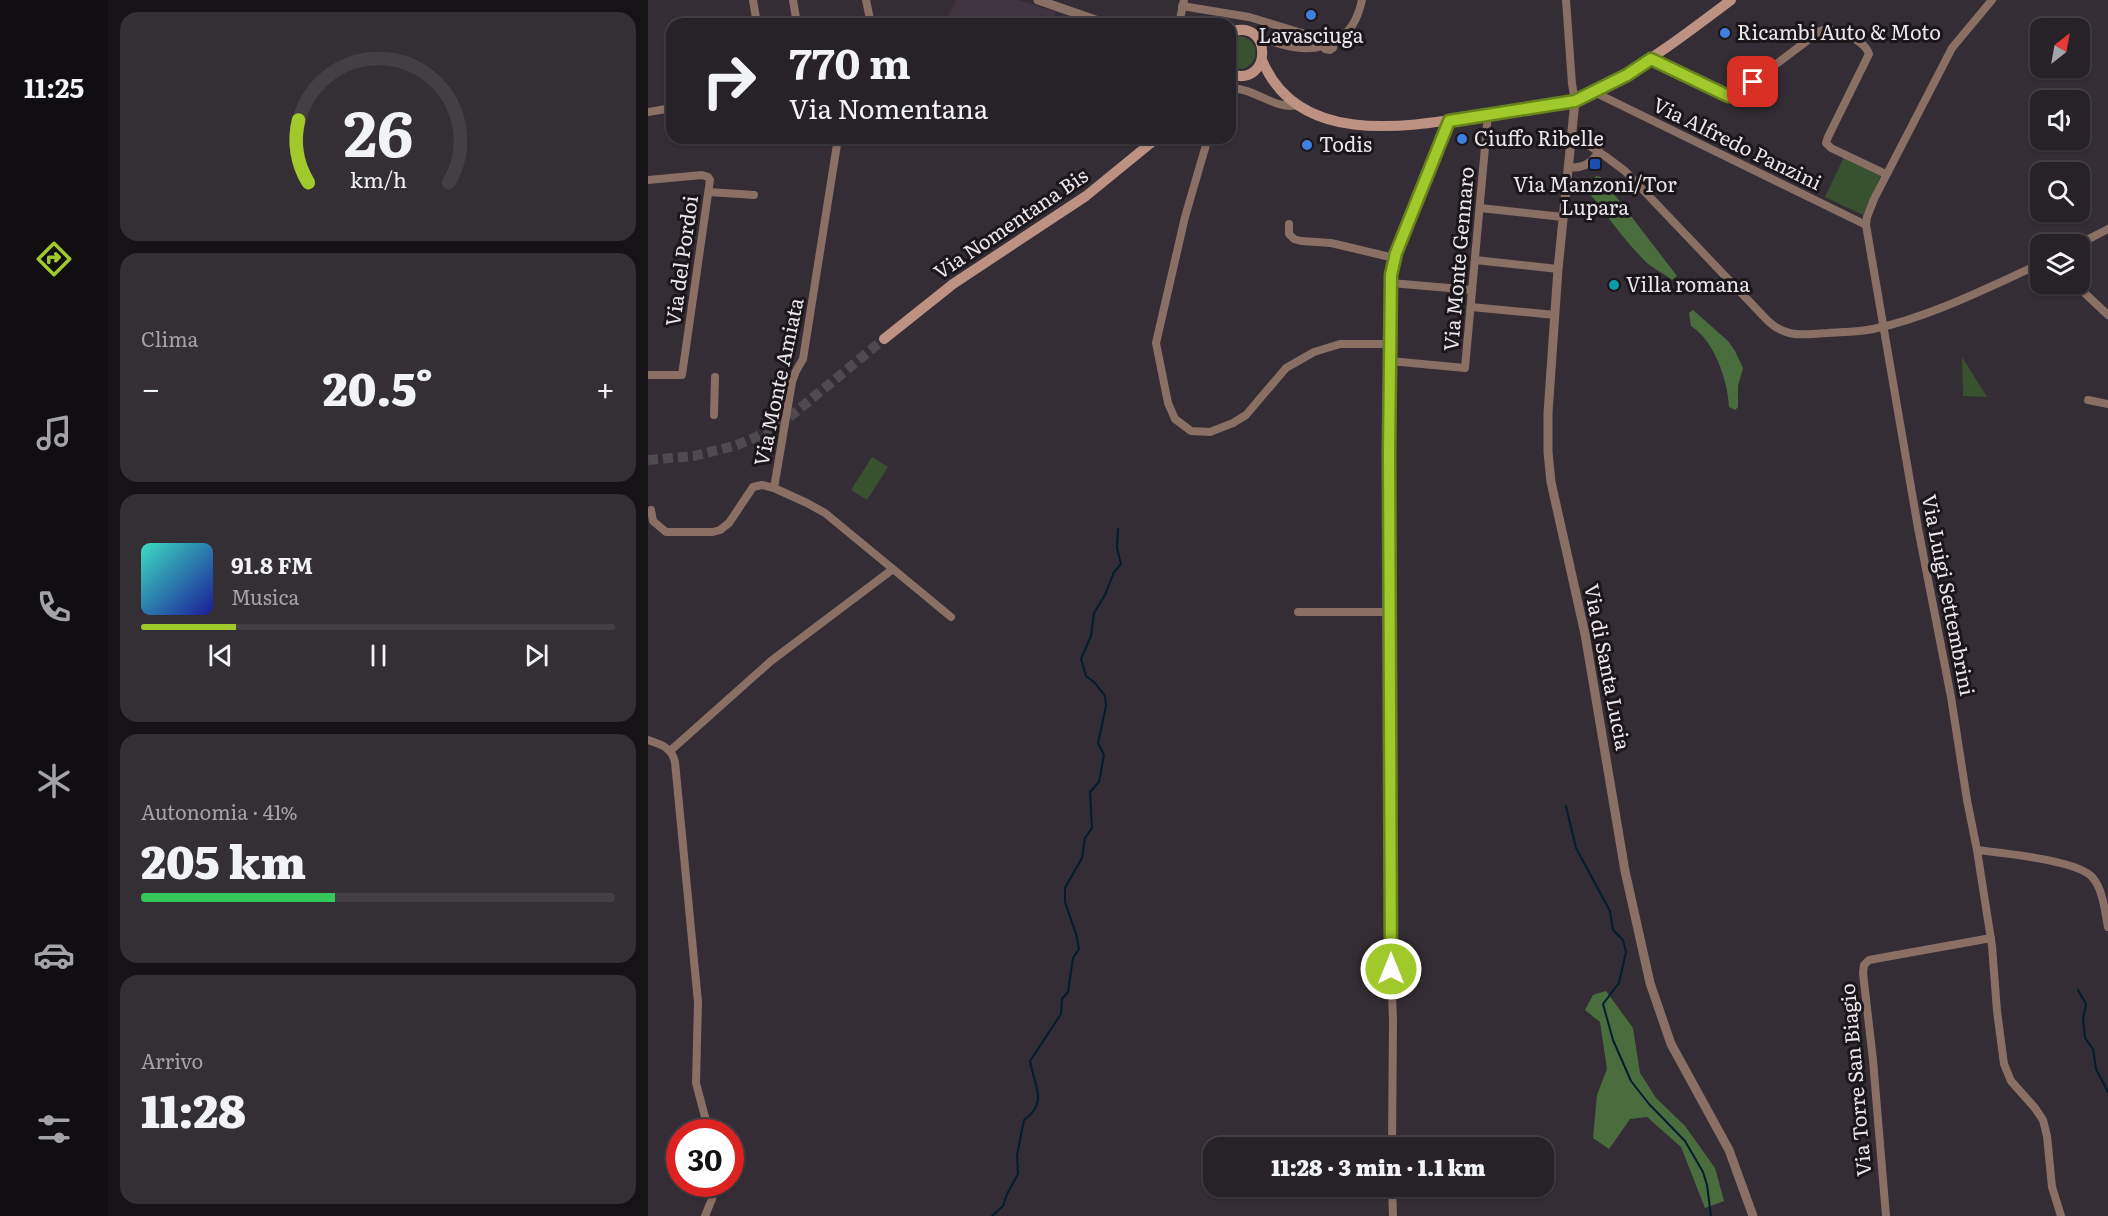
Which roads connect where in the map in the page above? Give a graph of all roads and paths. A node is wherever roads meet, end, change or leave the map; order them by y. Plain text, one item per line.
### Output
1 (753, 0) edge
2 (793, 0) edge
3 (866, 0) edge
4 (1038, 0) edge
5 (1362, 0) edge
6 (1566, 0) edge
7 (1731, 0) edge
8 (1992, 0) edge
9 (1183, 3) edge
10 (756, 18) edge
11 (796, 18) edge
12 (870, 18) edge
13 (1090, 18) edge
14 (1180, 18) edge
15 (1236, 31) edge
16 (1257, 37) junction
17 (1324, 43) junction
18 (1283, 45) junction
19 (1263, 58) junction
20 (1651, 59) junction
21 (1236, 75) edge
22 (1247, 75) junction
23 (1276, 86) junction
24 (1236, 90) edge
25 (1594, 92) junction
26 (1575, 101) junction
27 (1298, 105) junction
28 (666, 109) edge
29 (648, 112) edge
30 (1488, 114) junction
31 (1449, 121) junction
32 (1571, 134) junction
33 (837, 144) edge
34 (1150, 144) edge
35 (1206, 144) edge
36 (1599, 151) junction
37 (1568, 167) junction
38 (1886, 174) junction
39 (648, 180) edge
40 (709, 192) junction
41 (754, 195) dead end
42 (1480, 208) junction
43 (1563, 217) junction
44 (1288, 224) dead end
45 (1866, 225) junction
46 (2108, 228) edge
47 (2090, 238) edge
48 (1394, 258) junction
49 (1475, 260) junction
50 (2030, 268) edge
51 (1558, 269) junction
52 (1391, 283) junction
53 (1472, 290) junction
54 (2086, 294) edge
55 (1471, 307) junction
56 (1555, 315) junction
57 (2108, 315) edge
58 (1883, 327) junction
59 (884, 339) tunnel mouth
60 (1390, 344) junction
61 (1390, 361) junction
62 (648, 375) edge
63 (715, 377) dead end
64 (2088, 400) dead end
65 (2108, 404) edge
66 (714, 415) dead end
67 (774, 488) junction
68 (651, 510) dead end
69 (893, 569) junction
70 (1298, 612) dead end
71 (1390, 612) junction
72 (951, 616) dead end
73 (648, 740) edge
74 (670, 751) junction
75 (1977, 850) junction
76 (2108, 927) edge
77 (1991, 938) junction
78 (706, 1119) edge
79 (1392, 1137) edge
80 (712, 1197) edge
81 (1392, 1197) edge
82 (705, 1216) edge
83 (1393, 1216) edge
84 (1753, 1216) edge
85 (1886, 1216) edge
86 (2061, 1216) edge

1 - 10 street
2 - 11 street
3 - 12 street
4 - 13 street
5 - 17 street
6 - 26 street
7 - 20 main road
8 - 38 street, Via Luigi Settembrini
9 - 14 street
9 - 17 street
15 - 16 main road
16 - 18 street
16 - 19 main road
17 - 18 street
18 - 19 street
19 - 22 main road
19 - 23 main road
20 - 25 main road
20 - 38 street
21 - 22 main road
22 - 23 main road
23 - 27 main road
24 - 27 street
25 - 26 main road
25 - 45 street, Via Alfredo Panzini
26 - 30 main road
26 - 32 street, Via di Santa Lucia
27 - 31 main road
28 - 29 street
30 - 31 main road
30 - 42 street, Via Monte Gennaro
31 - 48 street
32 - 36 street
32 - 37 street, Via di Santa Lucia
33 - 67 street, Via Monte Amiata
34 - 59 main road, Via Nomentana Bis
35 - 60 street
36 - 37 street
36 - 58 street
37 - 43 street, Via di Santa Lucia
38 - 45 street, Via Luigi Settembrini
39 - 40 street, Via del Pordoi
40 - 41 street
40 - 62 street, Via del Pordoi
42 - 43 street
42 - 49 street, Via Monte Gennaro
43 - 51 street, Via di Santa Lucia
44 - 48 street
45 - 58 street, Via Luigi Settembrini
46 - 47 street
48 - 52 street
49 - 51 street
49 - 53 street, Via Monte Gennaro
50 - 58 street
51 - 56 street, Via di Santa Lucia
52 - 53 street
52 - 60 street
53 - 55 street, Via Monte Gennaro
54 - 57 street
55 - 56 street
55 - 61 street, Via Monte Gennaro
56 - 84 street, Via di Santa Lucia
58 - 75 street, Via Luigi Settembrini
60 - 61 street
61 - 71 street
63 - 66 street
64 - 65 street
67 - 68 street
67 - 69 street, Via Monte Amiata
69 - 72 street, Via Monte Amiata
69 - 74 street
70 - 71 street
71 - 79 street
73 - 74 street
74 - 78 street
75 - 76 street
75 - 77 street, Via Luigi Settembrini
77 - 85 street, Via Torre San Biagio
77 - 86 street, Via Luigi Settembrini
80 - 82 street
81 - 83 street

